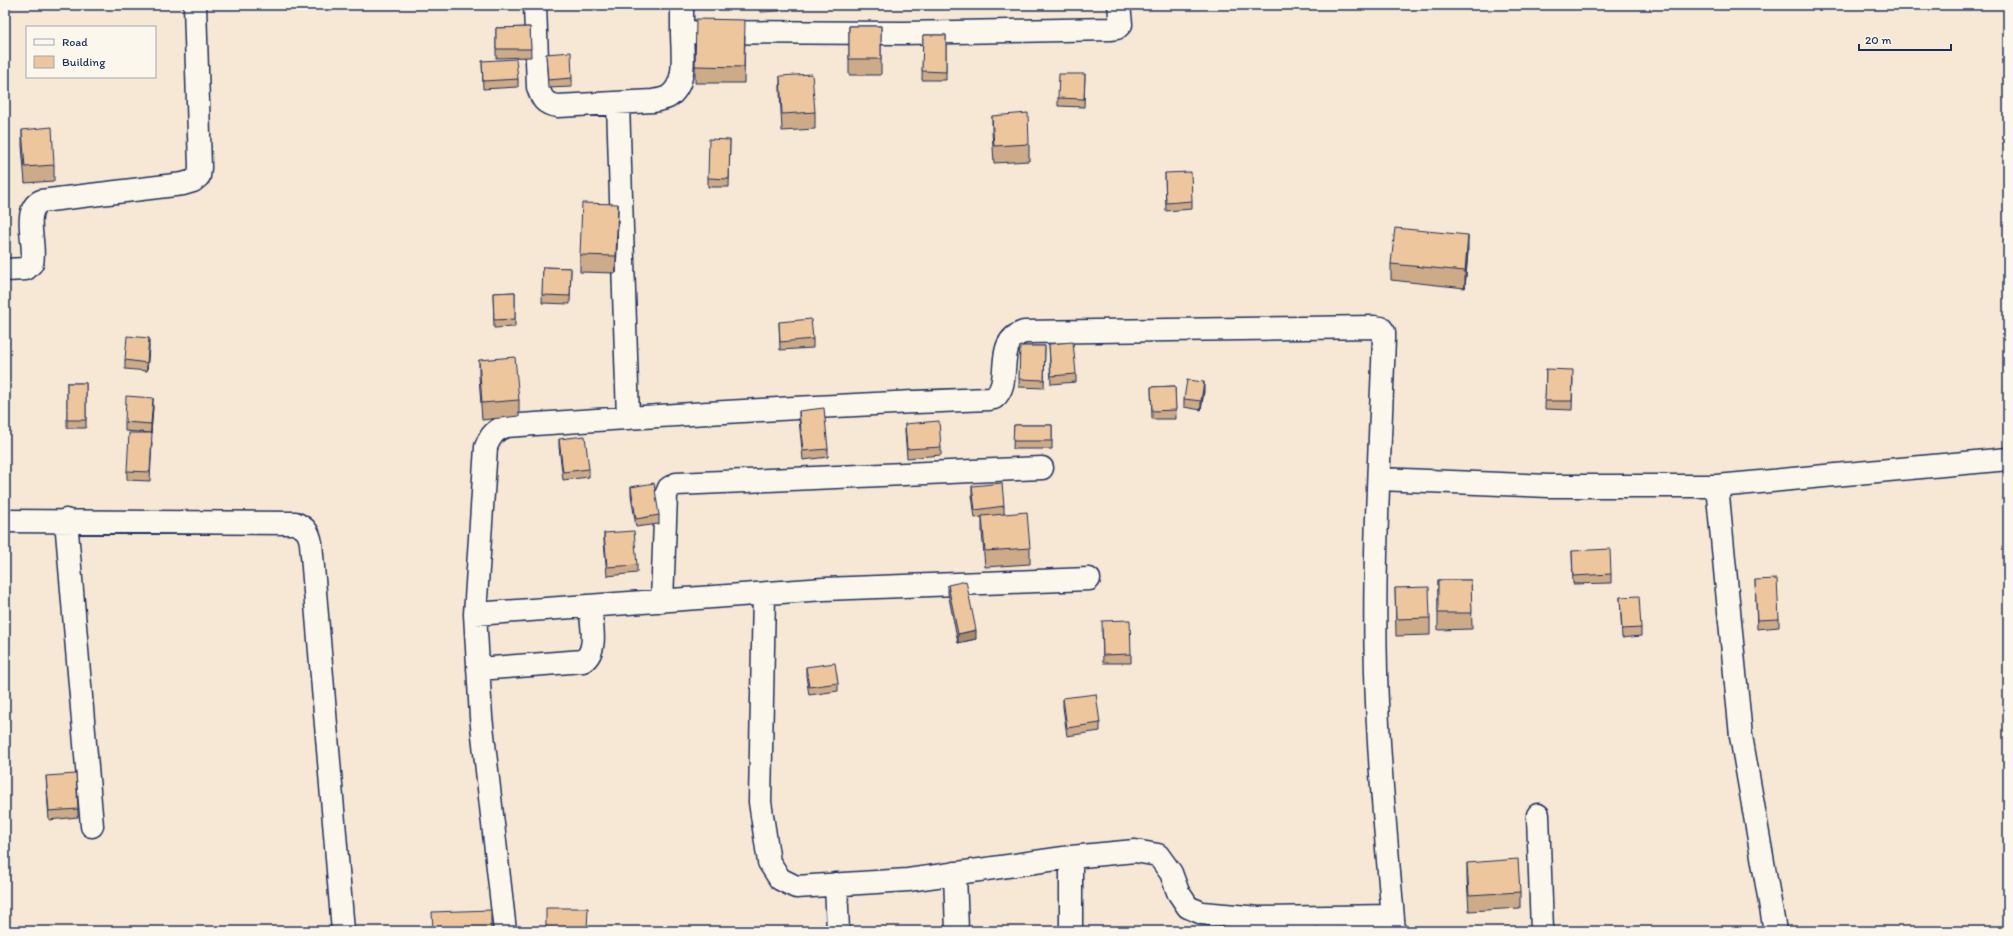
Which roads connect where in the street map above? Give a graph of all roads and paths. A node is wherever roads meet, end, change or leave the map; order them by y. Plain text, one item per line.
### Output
1 (195, 5) edge
2 (534, 5) edge
3 (682, 5) edge
4 (1119, 5) edge
5 (682, 32) junction
6 (618, 103) junction
7 (5, 270) edge
8 (628, 418) junction
9 (2008, 459) edge
10 (1042, 468) dead end
11 (1379, 479) junction
12 (1717, 486) junction
13 (66, 520) junction
14 (5, 521) edge
15 (1089, 579) dead end
16 (764, 594) junction
17 (662, 601) junction
18 (590, 606) junction
19 (475, 614) junction
20 (478, 669) junction
21 (1538, 815) dead end
22 (92, 826) dead end
23 (1071, 858) junction
24 (955, 873) junction
25 (836, 884) junction
26 (1393, 923) edge
27 (343, 931) edge
28 (505, 931) edge
29 (838, 931) edge
30 (958, 931) edge
31 (1071, 931) edge
32 (1542, 931) edge
33 (1776, 931) edge

1 - 7 street
2 - 6 street
3 - 5 street
4 - 5 street
5 - 6 street
6 - 8 street
8 - 11 street
8 - 19 street
9 - 12 street
10 - 17 street
11 - 12 street
11 - 26 street
12 - 33 street
13 - 14 street
13 - 22 street
13 - 27 street
15 - 16 street
16 - 17 street
16 - 25 street
17 - 18 street
18 - 19 street
18 - 20 street
19 - 20 street
20 - 28 street
21 - 32 street
23 - 24 street
23 - 26 street
23 - 31 street
24 - 25 street
24 - 30 street
25 - 29 street

